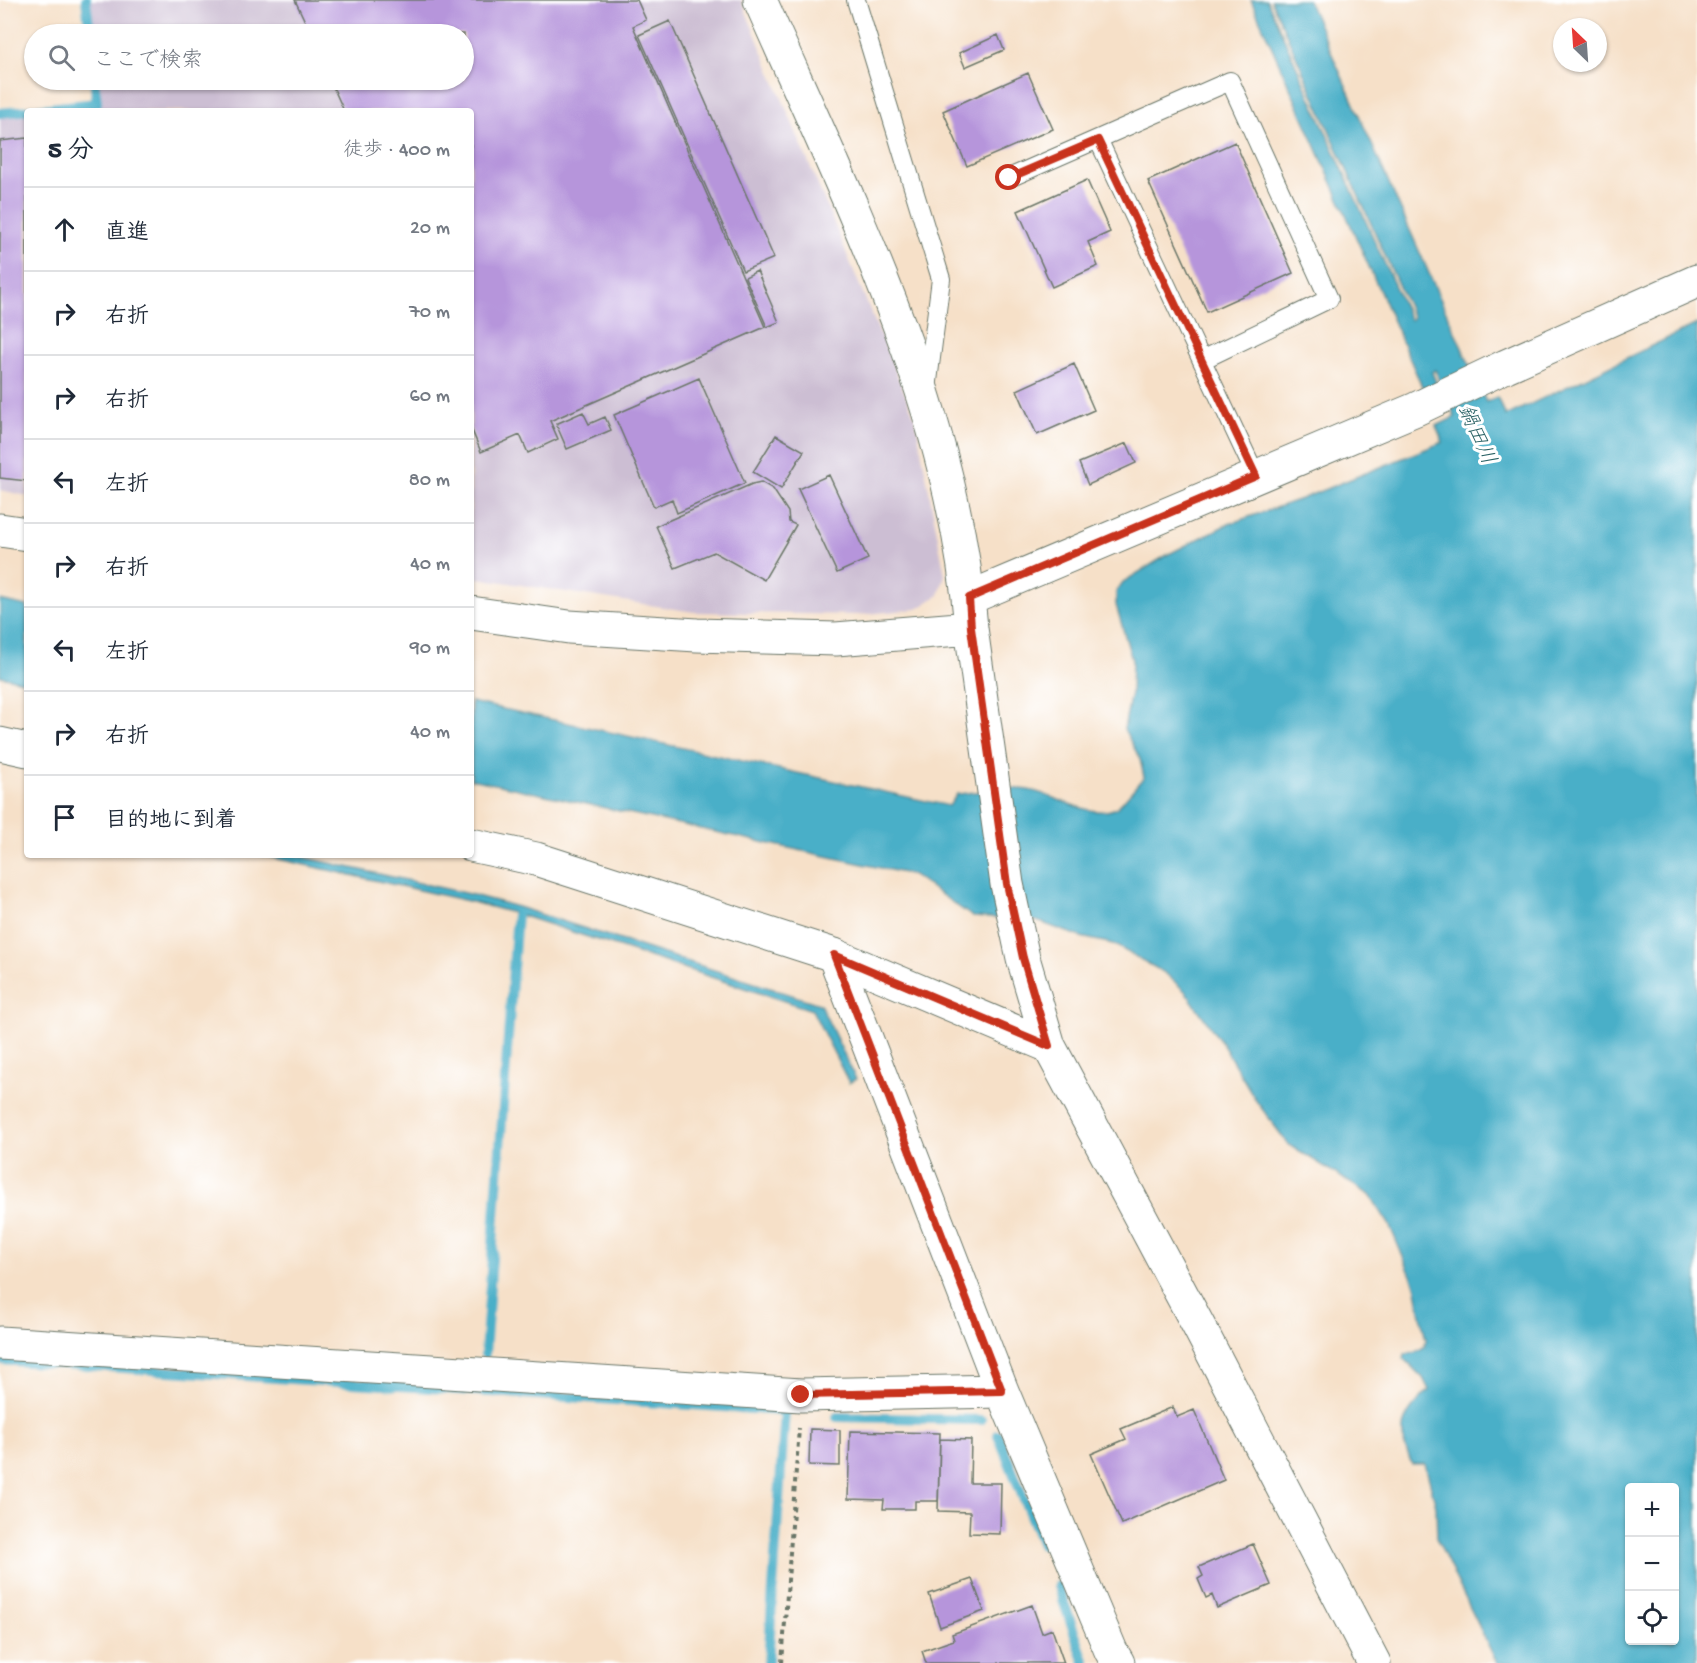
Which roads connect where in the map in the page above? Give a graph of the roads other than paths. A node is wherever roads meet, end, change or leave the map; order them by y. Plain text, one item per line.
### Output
1 (760, 0) edge
2 (856, 0) edge
3 (1098, 140) junction
4 (1009, 178) dead end
5 (1697, 281) edge
6 (1202, 360) junction
7 (926, 399) junction
8 (1256, 476) junction
9 (0, 530) edge
10 (24, 534) edge
11 (474, 613) edge
12 (970, 613) junction
13 (0, 744) edge
14 (24, 749) edge
15 (474, 846) edge
16 (834, 955) junction
17 (1049, 1046) junction
18 (0, 1343) edge
19 (1002, 1391) junction
20 (1118, 1663) edge
21 (1374, 1663) edge

1 - 7 street
2 - 7 lane
3 - 4 lane
3 - 6 lane
3 - 6 lane
5 - 8 street
6 - 8 lane
7 - 12 street
8 - 12 street
9 - 10 street
11 - 12 street
12 - 17 street
13 - 14 street
15 - 16 street
16 - 17 street
16 - 19 street
17 - 21 street
18 - 19 street
19 - 20 street

